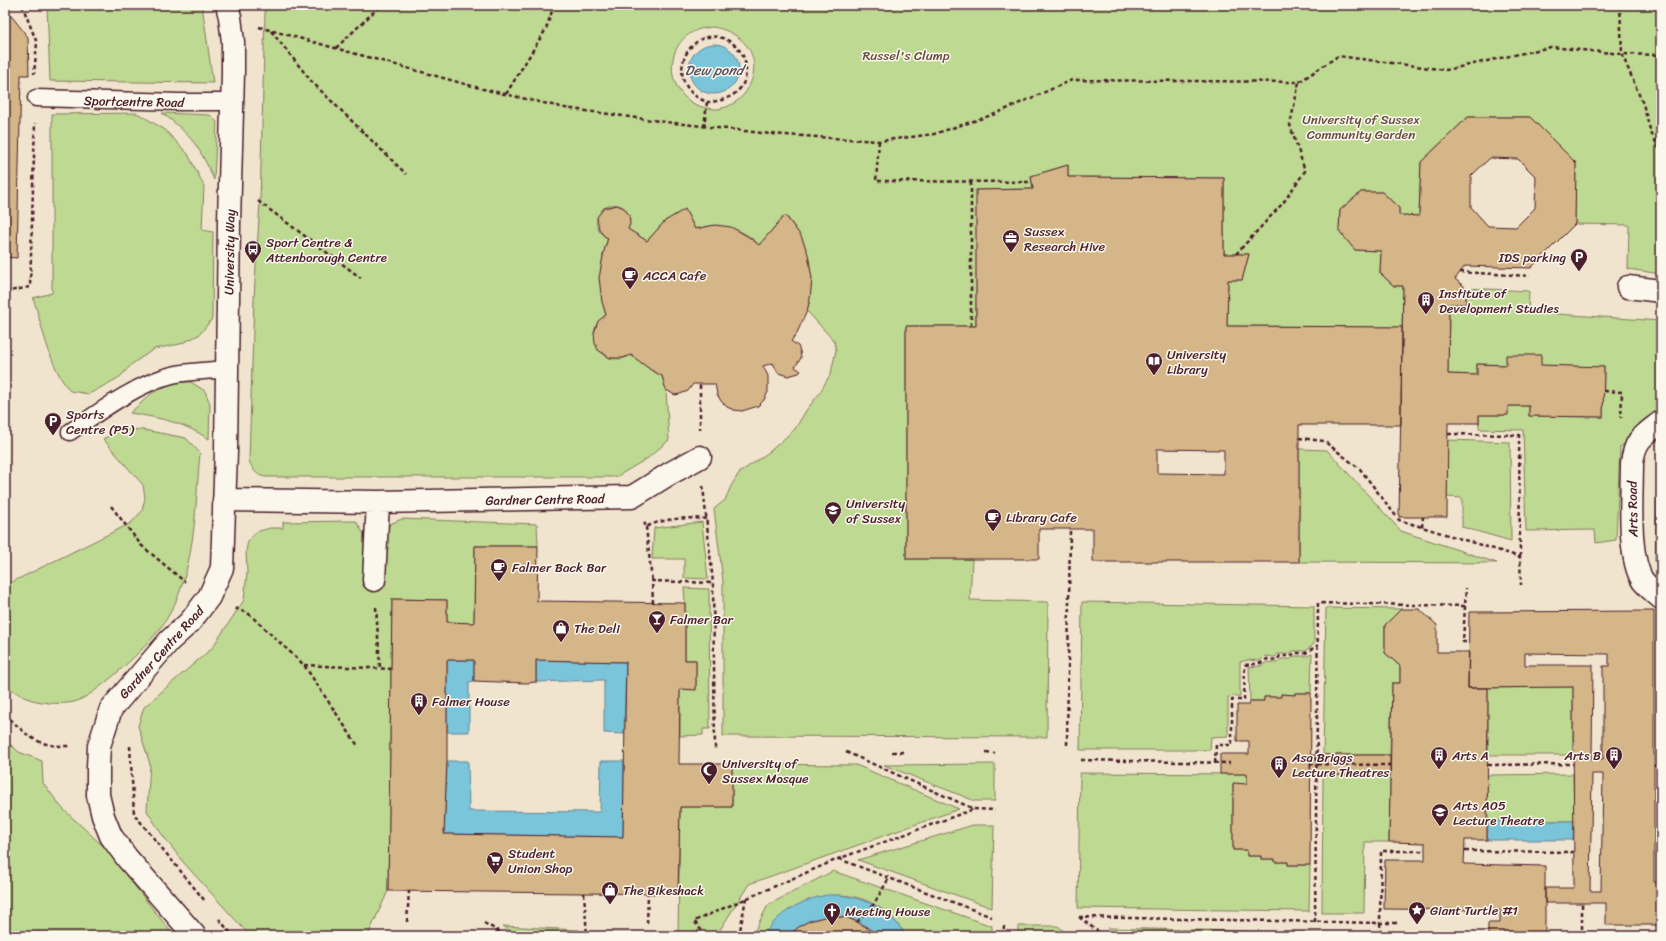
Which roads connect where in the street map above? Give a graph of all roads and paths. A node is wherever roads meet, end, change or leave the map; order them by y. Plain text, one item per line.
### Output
1 (22, 5) edge
2 (381, 5) edge
3 (554, 5) edge
4 (1620, 5) edge
5 (228, 11) edge
6 (271, 31) junction
7 (336, 48) junction
8 (1622, 54) junction
9 (1661, 55) edge
10 (1299, 82) junction
11 (506, 94) junction
12 (36, 98) junction
13 (233, 102) junction
14 (707, 102) junction
15 (704, 127) junction
16 (879, 141) junction
17 (1661, 152) edge
18 (406, 174) dead end
19 (971, 182) junction
20 (1032, 182) dead end
21 (257, 201) dead end
22 (1236, 254) dead end
23 (1460, 272) dead end
24 (1530, 276) dead end
25 (361, 278) dead end
26 (1628, 287) dead end
27 (1661, 291) edge
28 (5, 292) edge
29 (971, 326) dead end
30 (227, 369) junction
31 (700, 384) dead end
32 (1604, 391) dead end
33 (1661, 422) edge
34 (70, 432) dead end
35 (1448, 434) dead end
36 (1299, 438) dead end
37 (1640, 438) junction
38 (700, 457) junction
39 (632, 498) junction
40 (224, 500) junction
41 (378, 502) junction
42 (111, 506) dead end
43 (1423, 517) dead end
44 (707, 518) junction
45 (646, 527) junction
46 (1422, 527) junction
47 (1070, 529) dead end
48 (1520, 557) junction
49 (374, 580) joint
50 (652, 581) junction
51 (713, 583) junction
52 (188, 585) dead end
53 (1521, 585) dead end
54 (1466, 588) dead end
55 (1661, 598) edge
56 (653, 603) dead end
57 (229, 606) dead end
58 (1465, 606) junction
59 (5, 609) edge
60 (1469, 642) dead end
61 (1318, 645) junction
62 (5, 665) edge
63 (304, 665) junction
64 (380, 667) junction
65 (391, 669) dead end
66 (5, 714) edge
67 (1067, 745) dead end
68 (130, 746) dead end
69 (358, 746) dead end
70 (715, 751) dead end
71 (846, 752) dead end
72 (892, 752) dead end
73 (903, 752) dead end
74 (986, 752) dead end
75 (995, 753) dead end
76 (98, 756) junction
77 (1080, 760) dead end
78 (1215, 762) junction
79 (1230, 763) dead end
80 (1310, 764) dead end
81 (1316, 764) junction
82 (1573, 764) dead end
83 (1390, 765) dead end
84 (1488, 765) dead end
85 (1655, 766) dead end
86 (1661, 766) edge
87 (974, 809) junction
88 (995, 810) dead end
89 (1425, 851) dead end
90 (1465, 852) dead end
91 (1574, 852) dead end
92 (838, 859) junction
93 (889, 878) junction
94 (408, 891) dead end
95 (584, 893) dead end
96 (648, 894) dead end
97 (746, 898) junction
98 (1582, 903) dead end
99 (208, 906) dead end
100 (992, 917) dead end
101 (218, 918) dead end
102 (407, 922) dead end
103 (484, 922) dead end
104 (858, 922) dead end
105 (1315, 922) junction
106 (647, 923) dead end
107 (1380, 923) junction
108 (1397, 923) dead end
109 (1004, 926) dead end
110 (195, 936) edge
111 (233, 936) edge
112 (506, 936) edge
113 (587, 936) edge
114 (706, 936) edge
115 (739, 936) edge
116 (1004, 936) edge
117 (1104, 936) edge
118 (1380, 936) edge
119 (1582, 936) edge

1 - 12 path
2 - 7 path
3 - 11 path
4 - 8 path
5 - 6 path
5 - 13 street, University Way
6 - 7 path
6 - 18 path
7 - 11 path
8 - 9 path
8 - 10 path
8 - 17 path
10 - 16 path
10 - 22 path
11 - 15 path
12 - 13 lane, Sportcentre Road
12 - 28 path
13 - 30 street, University Way
14 - 14 path
14 - 15 path
15 - 16 path
16 - 19 path
19 - 20 path
19 - 29 path
21 - 25 path
23 - 24 path
26 - 27 street
30 - 34 lane
30 - 40 street, University Way
31 - 38 path
32 - 37 path
33 - 37 street
35 - 48 path
36 - 46 path
37 - 55 street, Arts Road
38 - 39 street
38 - 44 path
39 - 41 street, Gardner Centre Road
39 - 45 path
40 - 41 street, Gardner Centre Road
40 - 76 street, Gardner Centre Road
41 - 49 street
42 - 52 path
43 - 46 path
44 - 45 path
44 - 51 path
45 - 50 path
46 - 48 path
47 - 67 path
48 - 53 path
49 - 64 path
50 - 51 path
50 - 56 path
51 - 70 path
54 - 58 path
57 - 63 path
58 - 60 path
58 - 61 path
59 - 62 path
61 - 78 path
61 - 81 path
63 - 64 path
63 - 69 path
64 - 65 path
66 - 76 path
68 - 99 path
71 - 87 path
72 - 73 path
74 - 75 path
76 - 110 street, Gardner Centre Road
77 - 78 path
78 - 79 path
80 - 81 path
81 - 83 path
81 - 105 path
82 - 84 path
85 - 86 path
87 - 88 path
87 - 92 path
89 - 107 path
90 - 91 path
92 - 93 path
92 - 97 path
93 - 100 path
93 - 104 path
94 - 102 path
95 - 113 path
96 - 106 path
97 - 114 path
97 - 115 path
98 - 119 path
101 - 111 path
103 - 112 path
105 - 107 path
105 - 117 path
107 - 108 path
107 - 118 path
109 - 116 path

